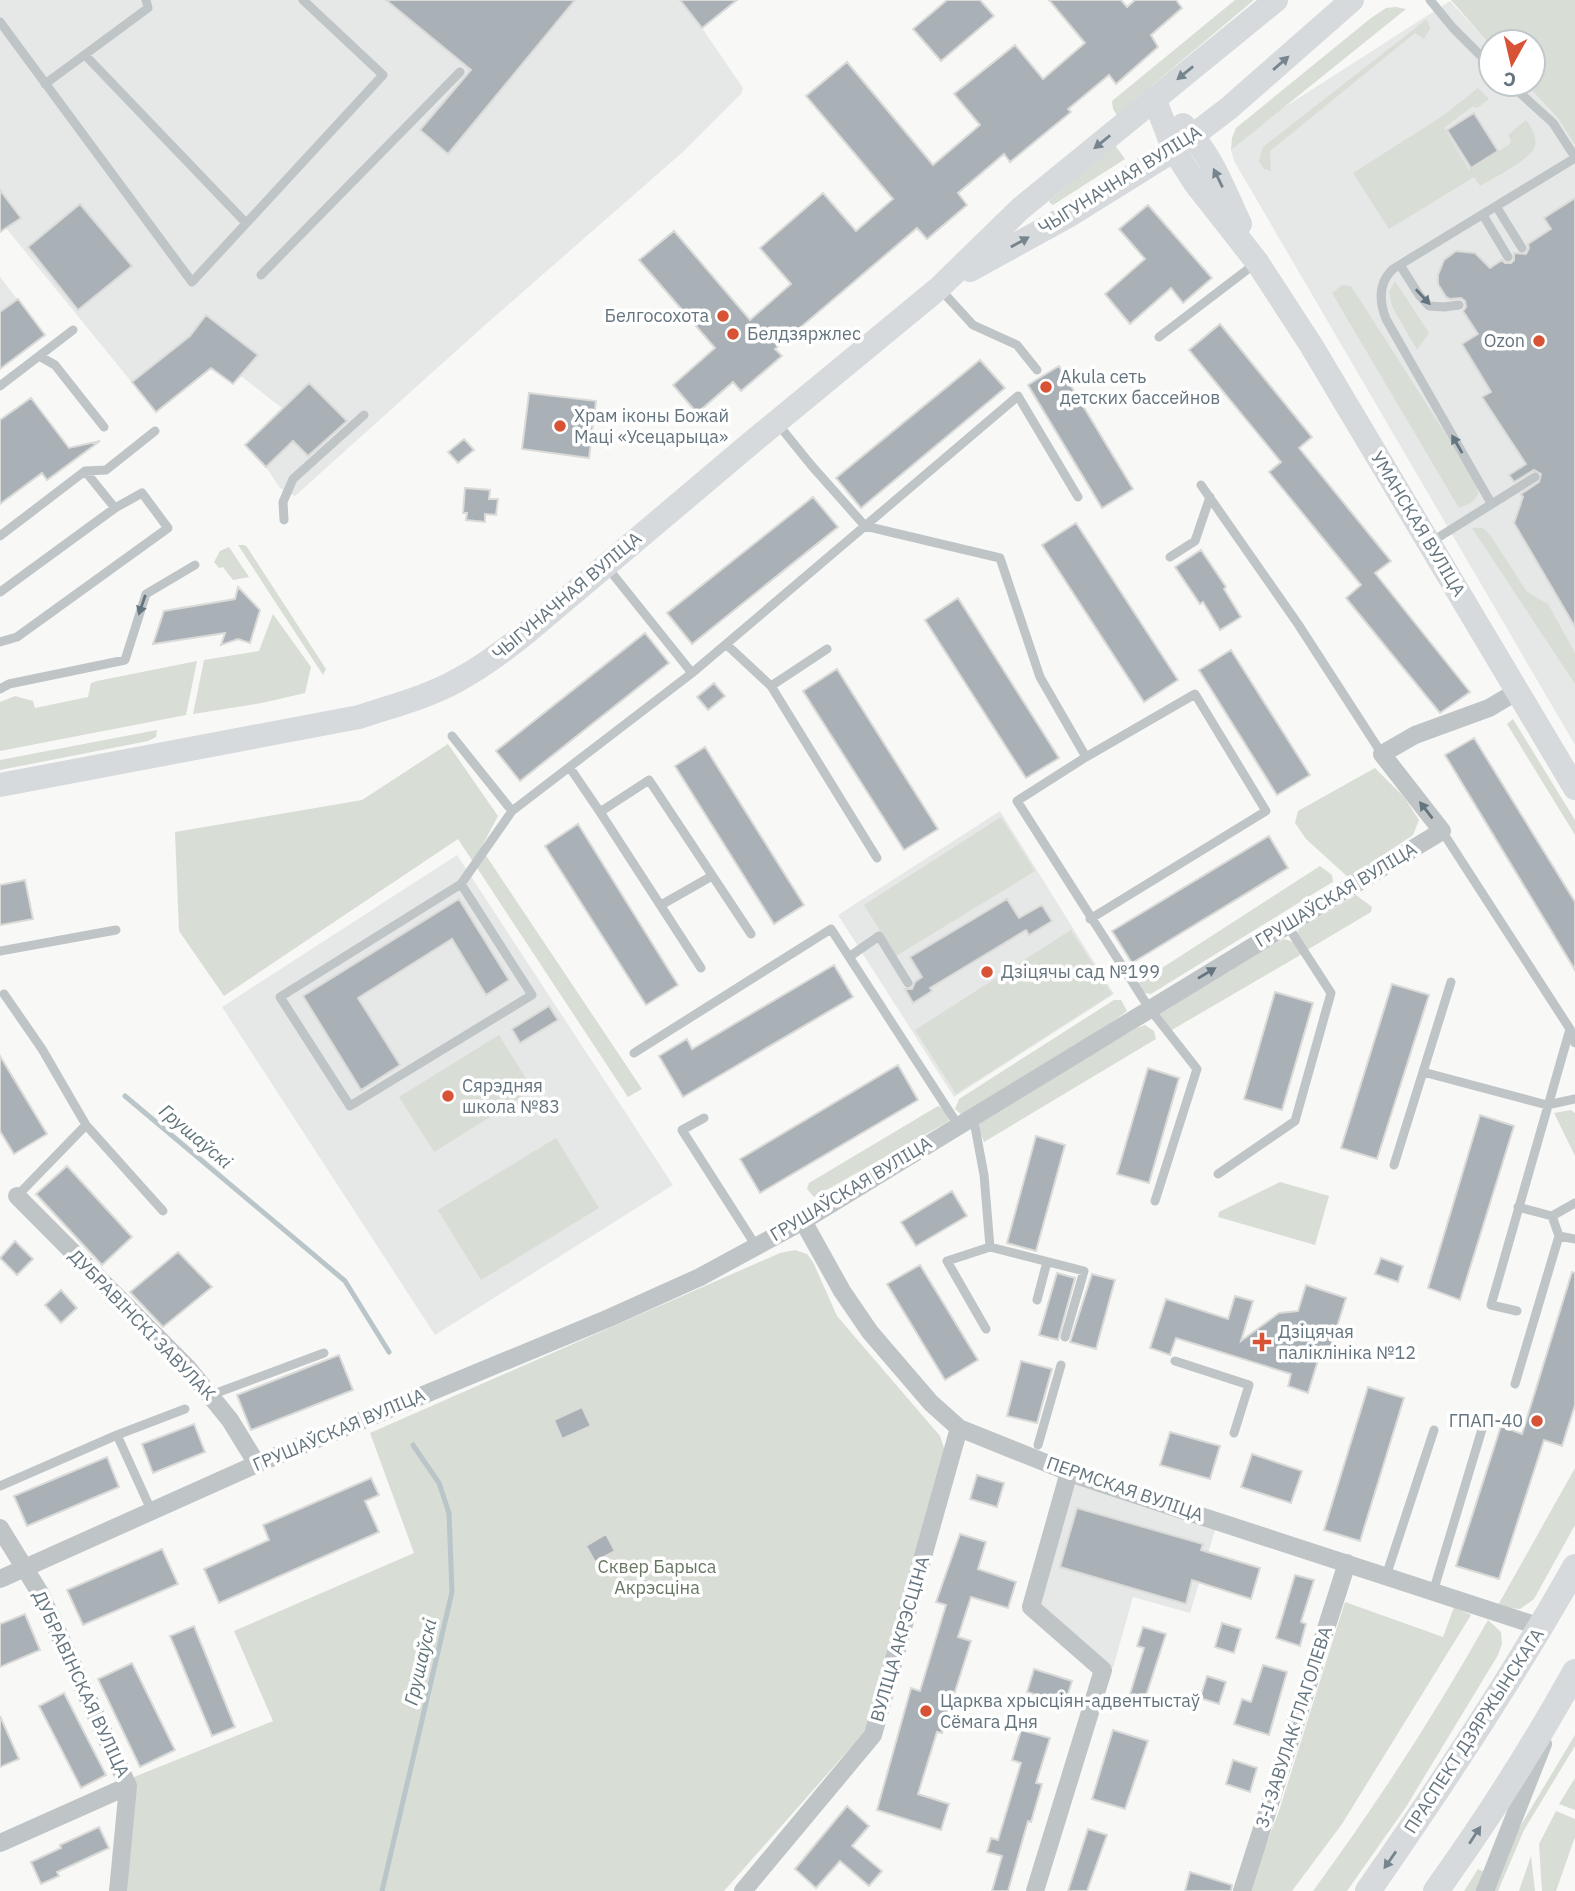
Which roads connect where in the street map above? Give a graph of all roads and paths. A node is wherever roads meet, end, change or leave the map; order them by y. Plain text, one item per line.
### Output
1 (146, 0) edge
2 (303, 0) edge
3 (1276, 0) edge
4 (1352, 0) edge
5 (1430, 0) edge
6 (0, 22) edge
7 (1477, 52) edge
8 (85, 55) junction
9 (460, 72) dead end
10 (46, 84) junction
11 (1154, 98) junction
12 (1525, 98) edge
13 (1571, 141) edge
14 (1183, 143) junction
15 (1575, 157) edge
16 (1496, 206) junction
17 (1483, 215) junction
18 (246, 223) junction
19 (1522, 248) dead end
20 (1508, 257) dead end
21 (1257, 262) junction
22 (1400, 265) junction
23 (261, 275) dead end
24 (939, 288) junction
25 (1459, 305) dead end
26 (73, 330) dead end
27 (1158, 337) dead end
28 (39, 356) junction
29 (1037, 370) dead end
30 (0, 386) edge
31 (364, 415) dead end
32 (776, 422) junction
33 (104, 427) dead end
34 (155, 431) dead end
35 (85, 471) junction
36 (1535, 477) dead end
37 (1201, 485) dead end
38 (1078, 497) dead end
39 (1210, 497) junction
40 (1491, 503) junction
41 (115, 508) junction
42 (284, 520) dead end
43 (865, 526) junction
44 (0, 536) edge
45 (1429, 543) junction
46 (1170, 557) dead end
47 (195, 565) dead end
48 (606, 565) junction
49 (0, 592) edge
50 (0, 642) edge
51 (727, 645) junction
52 (827, 649) dead end
53 (692, 673) junction
54 (771, 686) junction
55 (0, 689) edge
56 (1516, 692) junction
57 (452, 736) dead end
58 (1382, 754) junction
59 (1086, 758) junction
60 (570, 768) junction
61 (0, 785) edge
62 (1575, 788) edge
63 (512, 811) junction
64 (600, 812) junction
65 (1442, 831) junction
66 (877, 858) dead end
67 (712, 876) junction
68 (461, 884) junction
69 (661, 905) junction
70 (1090, 919) junction
71 (1287, 925) junction
72 (116, 930) dead end
73 (751, 933) dead end
74 (0, 951) edge
75 (849, 957) junction
76 (701, 968) dead end
77 (1451, 982) dead end
78 (908, 983) dead end
79 (4, 994) dead end
80 (1149, 1008) junction
81 (1570, 1030) junction
82 (1575, 1043) edge
83 (634, 1053) dead end
84 (1423, 1072) junction
85 (1575, 1099) edge
86 (1547, 1105) junction
87 (704, 1118) dead end
88 (966, 1121) junction
89 (86, 1125) junction
90 (1394, 1165) dead end
91 (1218, 1174) dead end
92 (17, 1196) joint
93 (1155, 1201) dead end
94 (1575, 1203) edge
95 (1518, 1207) junction
96 (163, 1211) dead end
97 (1552, 1216) junction
98 (803, 1221) junction
99 (1559, 1236) junction
100 (1575, 1239) edge
101 (756, 1246) junction
102 (989, 1247) junction
103 (1047, 1262) junction
104 (1037, 1300) dead end
105 (1517, 1311) dead end
106 (986, 1329) dead end
107 (1065, 1337) dead end
108 (324, 1353) dead end
109 (1175, 1361) dead end
110 (1061, 1365) dead end
111 (1515, 1384) dead end
112 (211, 1395) junction
113 (185, 1409) dead end
114 (1486, 1416) dead end
115 (959, 1428) junction
116 (1434, 1430) dead end
117 (1234, 1433) dead end
118 (117, 1435) junction
119 (1038, 1445) dead end
120 (257, 1464) junction
121 (1069, 1472) junction
122 (0, 1486) edge
123 (152, 1512) junction
124 (0, 1528) edge
125 (1346, 1563) junction
126 (1575, 1567) edge
127 (24, 1568) junction
128 (1386, 1576) junction
129 (0, 1578) edge
130 (1433, 1592) junction
131 (1541, 1626) junction
132 (1575, 1672) edge
133 (1555, 1709) junction
134 (128, 1786) junction
135 (0, 1843) edge
136 (118, 1891) edge
137 (743, 1891) edge
138 (1035, 1891) edge
139 (1242, 1891) edge
140 (1368, 1891) edge
141 (1436, 1891) edge
142 (1485, 1891) edge

1 - 8 lane
2 - 18 lane
3 -> 11 main road, ЧЫГУНАЧНАЯ ВУЛІЦА
14 -> 4 main road, ЧЫГУНАЧНАЯ ВУЛІЦА
5 - 7 lane
6 - 10 lane
8 - 10 lane
8 - 18 lane
9 - 23 lane
10 - 18 lane
11 - 14 main road, УМАНСКАЯ ВУЛІЦА
11 -> 24 main road, ЧЫГУНАЧНАЯ ВУЛІЦА
12 - 13 lane
13 - 15 lane
14 - 21 main road, УМАНСКАЯ ВУЛІЦА
24 -> 14 main road, ЧЫГУНАЧНАЯ ВУЛІЦА
15 - 16 lane
16 - 17 lane
16 - 19 lane
17 - 20 lane
17 - 22 lane
21 - 27 lane
21 - 45 main road, УМАНСКАЯ ВУЛІЦА
22 -> 25 lane
40 -> 22 lane
24 - 29 lane
24 - 32 main road, ЧЫГУНАЧНАЯ ВУЛІЦА
26 - 28 lane
28 - 30 lane
28 - 33 lane
31 - 42 lane
32 - 43 lane
32 - 48 main road, ЧЫГУНАЧНАЯ ВУЛІЦА
34 - 35 lane
35 - 41 lane
35 - 44 lane
36 - 40 lane
37 - 39 lane
38 - 43 lane
39 - 46 lane
39 - 58 lane
40 - 45 lane
41 - 49 lane
41 - 50 lane
43 - 51 lane
43 - 59 lane
45 - 56 main road, УМАНСКАЯ ВУЛІЦА
47 -> 55 lane
48 - 53 lane
48 - 61 main road, ЧЫГУНАЧНАЯ ВУЛІЦА
51 - 53 lane
51 - 54 lane
52 - 54 lane
53 - 60 lane
54 - 66 lane
56 - 58 street
56 - 62 main road, УМАНСКАЯ ВУЛІЦА
57 - 63 lane
65 -> 58 street
59 - 70 lane
59 - 70 lane
60 - 63 lane
60 - 64 lane
63 - 68 lane
64 - 67 lane
64 - 69 lane
65 - 71 street, ГРУШАЎСКАЯ ВУЛІЦА
65 - 81 lane
67 - 69 lane
67 - 73 lane
68 - 68 lane
69 - 76 lane
70 - 80 lane
80 -> 71 street, ГРУШАЎСКАЯ ВУЛІЦА
71 - 91 lane
72 - 74 lane
75 - 78 lane
75 - 83 lane
75 - 88 lane
77 - 84 lane
79 - 89 lane
80 - 88 street, ГРУШАЎСКАЯ ВУЛІЦА
80 - 93 lane
81 - 82 lane
81 - 86 lane
84 - 86 lane
84 - 90 lane
85 - 86 lane
86 - 95 lane
87 - 101 lane
88 - 98 street, ГРУШАЎСКАЯ ВУЛІЦА
88 - 102 lane
89 - 92 lane
89 - 96 lane
92 - 112 street, ДУБРАВІНСКІ ЗАВУЛАК
94 - 97 lane
95 - 97 lane
95 - 105 lane
97 - 99 lane
98 - 101 street, ГРУШАЎСКАЯ ВУЛІЦА
98 - 115 street, ПЕРМСКАЯ ВУЛІЦА
99 - 100 lane
99 - 111 lane
101 - 120 street, ГРУШАЎСКАЯ ВУЛІЦА
102 - 103 lane
102 - 106 lane
103 - 104 lane
103 - 107 lane
108 - 112 lane
109 - 117 lane
110 - 119 lane
112 - 120 street, ДУБРАВІНСКІ ЗАВУЛАК
113 - 118 lane
114 - 130 lane
115 - 121 street, ПЕРМСКАЯ ВУЛІЦА
115 - 137 street, ВУЛІЦА АКРЭСЦІНА
116 - 128 lane
118 - 122 lane
118 - 123 lane
120 - 123 street, ГРУШАЎСКАЯ ВУЛІЦА
121 - 125 street, ПЕРМСКАЯ ВУЛІЦА
121 - 138 street
123 - 127 street, ГРУШАЎСКАЯ ВУЛІЦА
124 - 127 street, ДУБРАВІНСКАЯ ВУЛІЦА
125 - 128 street, ПЕРМСКАЯ ВУЛІЦА
125 - 139 street, 3-І ЗАВУЛАК ГЛАГОЛЕВА
126 - 131 main road, ПРАСПЕКТ ДЗЯРЖЫНСКАГА
127 - 129 street, ГРУШАЎСКАЯ ВУЛІЦА
127 - 134 street, ДУБРАВІНСКАЯ ВУЛІЦА
128 - 130 street, ПЕРМСКАЯ ВУЛІЦА
130 - 131 street, ПЕРМСКАЯ ВУЛІЦА
131 -> 140 main road, ПРАСПЕКТ ДЗЯРЖЫНСКАГА
132 - 133 main road
141 -> 133 main road
133 - 142 street
134 - 135 street
134 - 136 street, ДУБРАВІНСКАЯ ВУЛІЦА

